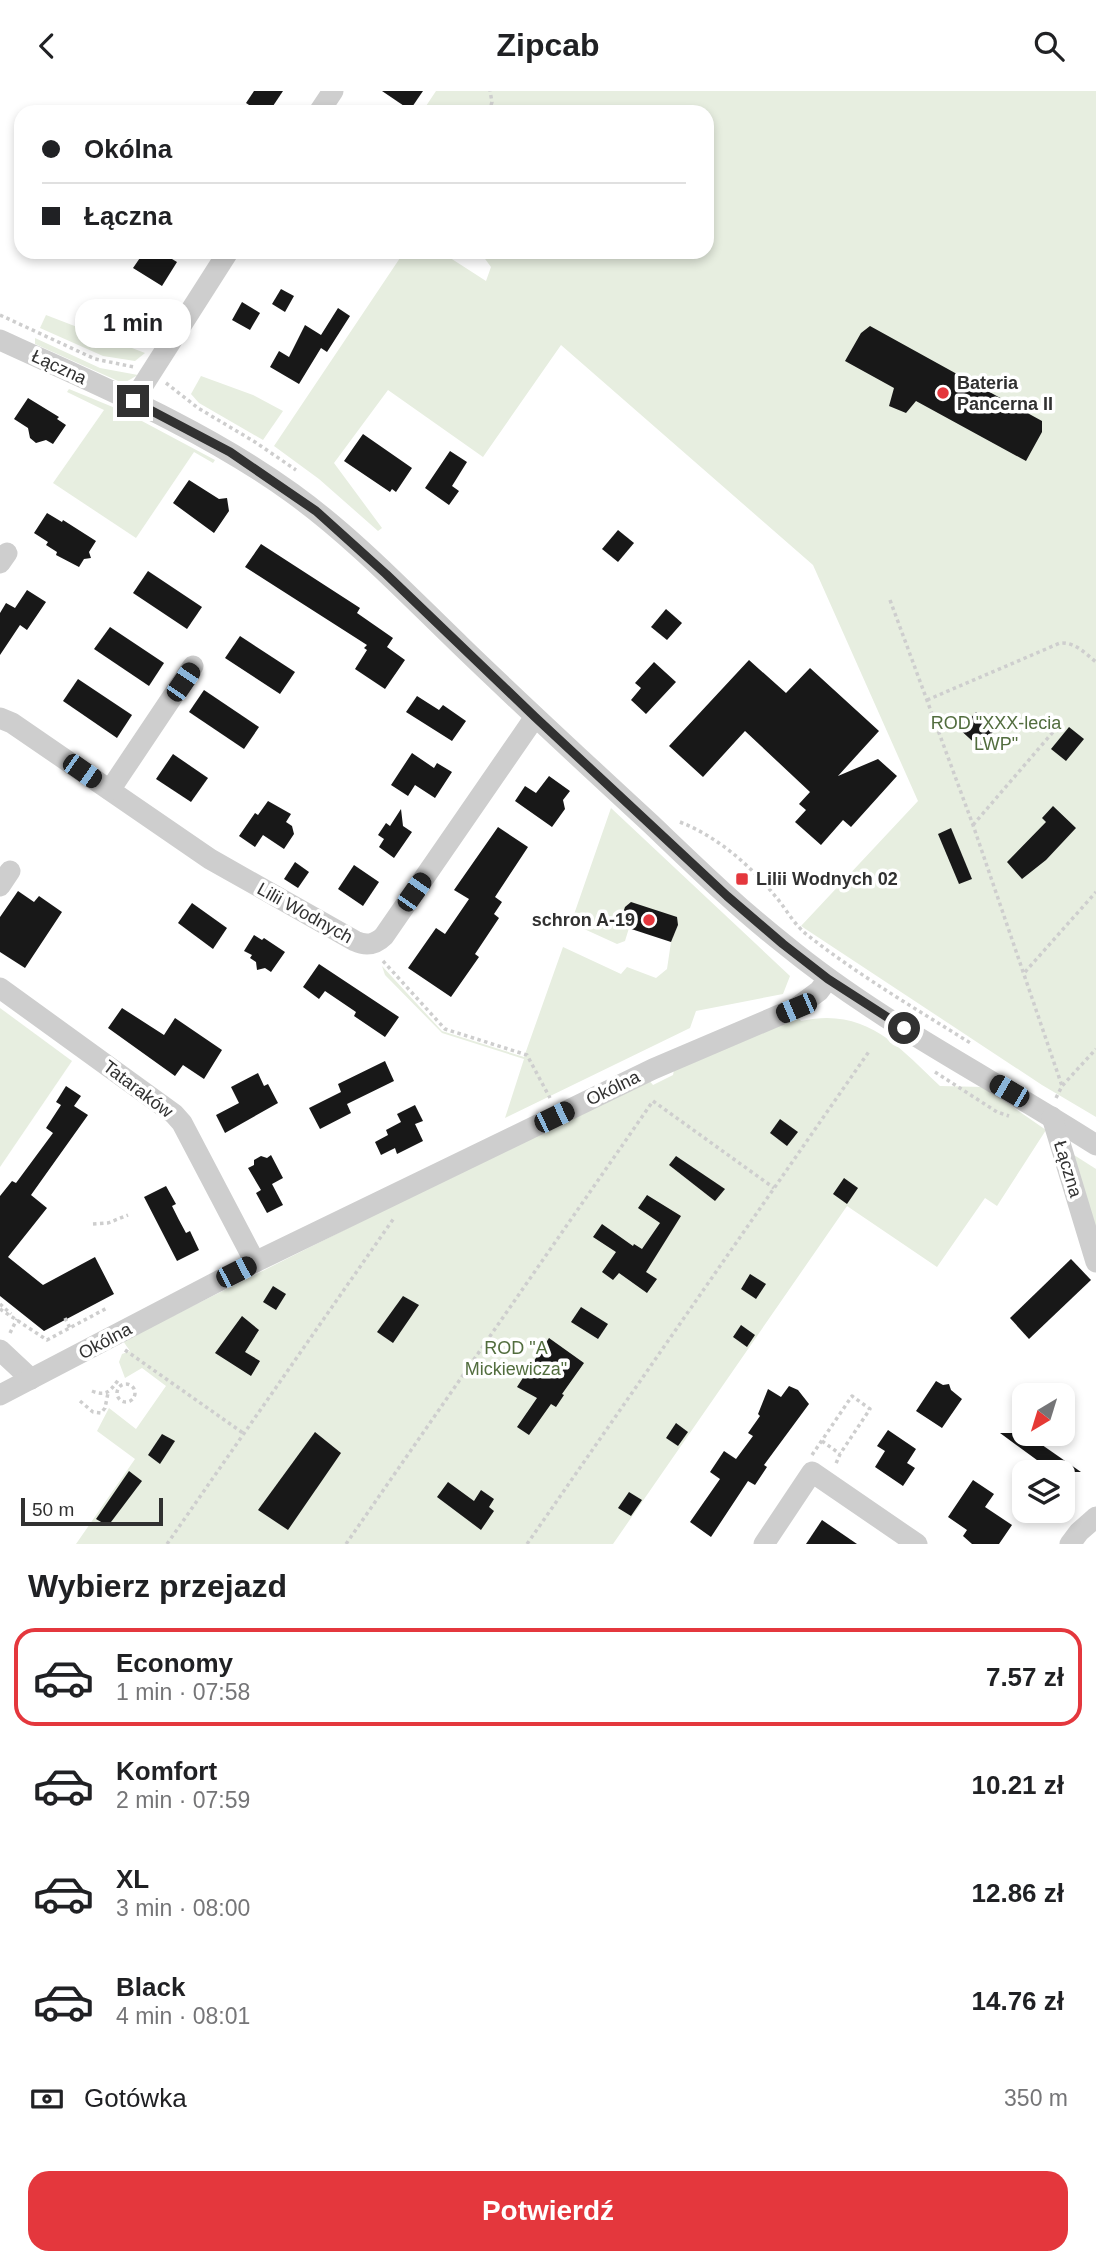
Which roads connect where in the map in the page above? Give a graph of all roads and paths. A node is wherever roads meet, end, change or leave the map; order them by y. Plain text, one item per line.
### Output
1 (224, 259) edge
2 (0, 340) edge
3 (133, 401) junction
4 (890, 600) dead end
5 (1096, 662) edge
6 (193, 666) dead end
7 (927, 700) junction
8 (0, 717) edge
9 (535, 717) junction
10 (1053, 732) dead end
11 (110, 790) junction
12 (973, 825) junction
13 (1096, 892) edge
14 (380, 957) dead end
15 (1025, 972) junction
16 (828, 979) junction
17 (0, 988) edge
18 (1096, 1049) edge
19 (870, 1050) dead end
20 (1062, 1086) junction
21 (551, 1100) dead end
22 (1052, 1117) junction
23 (1096, 1145) edge
24 (774, 1188) junction
25 (128, 1215) dead end
26 (395, 1216) dead end
27 (93, 1224) dead end
28 (255, 1262) junction
29 (1096, 1262) edge
30 (0, 1307) edge
31 (107, 1308) dead end
32 (65, 1318) dead end
33 (18, 1320) junction
34 (70, 1328) junction
35 (115, 1336) junction
36 (3, 1345) edge
37 (31, 1379) junction
38 (120, 1381) junction
39 (92, 1391) dead end
40 (108, 1393) junction
41 (0, 1395) edge
42 (80, 1401) dead end
43 (243, 1433) junction
44 (821, 1441) dead end
45 (839, 1454) dead end
46 (1096, 1517) edge
47 (167, 1544) edge
48 (346, 1544) edge
49 (527, 1544) edge
50 (764, 1544) edge
51 (917, 1544) edge
52 (1070, 1544) edge

1 - 3 street
2 - 3 street, Łączna
3 - 9 street, Łączna
4 - 7 path
5 - 7 path
6 - 11 street
7 - 12 path
8 - 11 street, Lilii Wodnych
9 - 11 street, Lilii Wodnych
9 - 16 street, Łączna
10 - 12 path
12 - 15 path
13 - 15 path
14 - 21 path
15 - 20 path
16 - 22 street
16 - 28 street, Okólna
17 - 28 street, Tataraków
18 - 20 path
19 - 24 path
20 - 22 path
22 - 23 street
22 - 29 street, Łączna
24 - 48 path
24 - 49 path
25 - 27 path
26 - 43 path
28 - 35 street, Okólna
30 - 33 path
31 - 34 path
32 - 34 path
33 - 34 path
33 - 36 path
35 - 37 street, Okólna
35 - 43 path
36 - 37 street
37 - 41 street, Okólna
38 - 38 path
38 - 40 path
39 - 40 path
40 - 42 path
43 - 47 path
44 - 45 path
46 - 52 street
50 - 51 street

